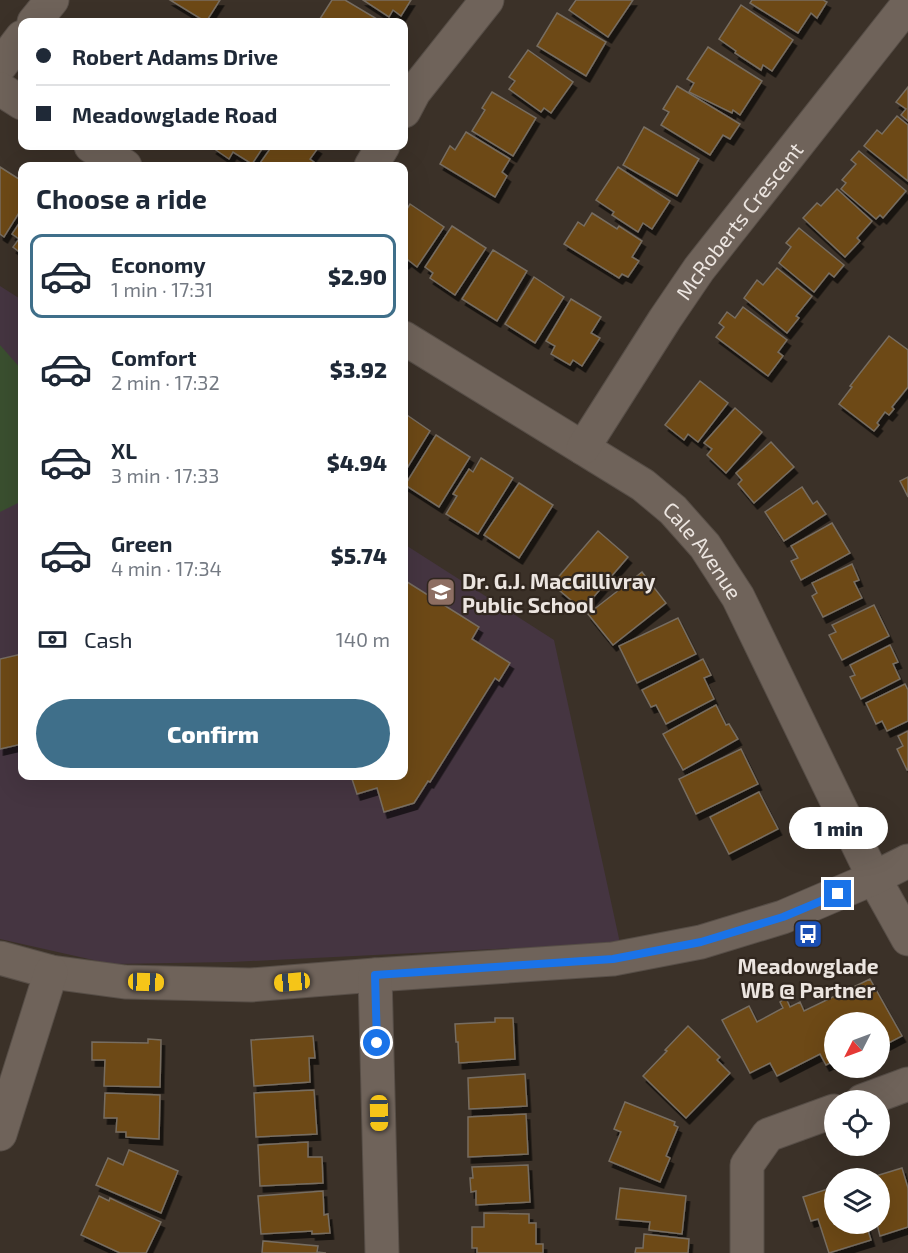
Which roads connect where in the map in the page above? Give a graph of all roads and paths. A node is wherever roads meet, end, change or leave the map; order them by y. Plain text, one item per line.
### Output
1 (52, 0) edge
2 (487, 0) edge
3 (908, 4) edge
4 (37, 18) edge
5 (18, 43) edge
6 (0, 66) edge
7 (0, 89) edge
8 (18, 100) edge
9 (408, 103) edge
10 (98, 150) edge
11 (118, 162) edge
12 (408, 340) edge
13 (584, 448) junction
14 (908, 861) edge
15 (874, 878) junction
16 (908, 939) edge
17 (0, 958) edge
18 (51, 972) junction
19 (375, 975) junction
20 (908, 1084) edge
21 (890, 1091) edge
22 (824, 1115) edge
23 (0, 1134) edge
24 (382, 1253) edge
25 (747, 1253) edge

1 - 4 street
2 - 9 street
3 - 13 street, McRoberts Crescent
5 - 6 street
7 - 8 street
10 - 11 street
12 - 13 street, Cale Avenue
13 - 15 street, Cale Avenue
14 - 15 street
15 - 16 street, Cale Avenue
15 - 19 street
17 - 18 street
18 - 19 street
18 - 23 street
19 - 24 street
20 - 21 street
22 - 25 street

